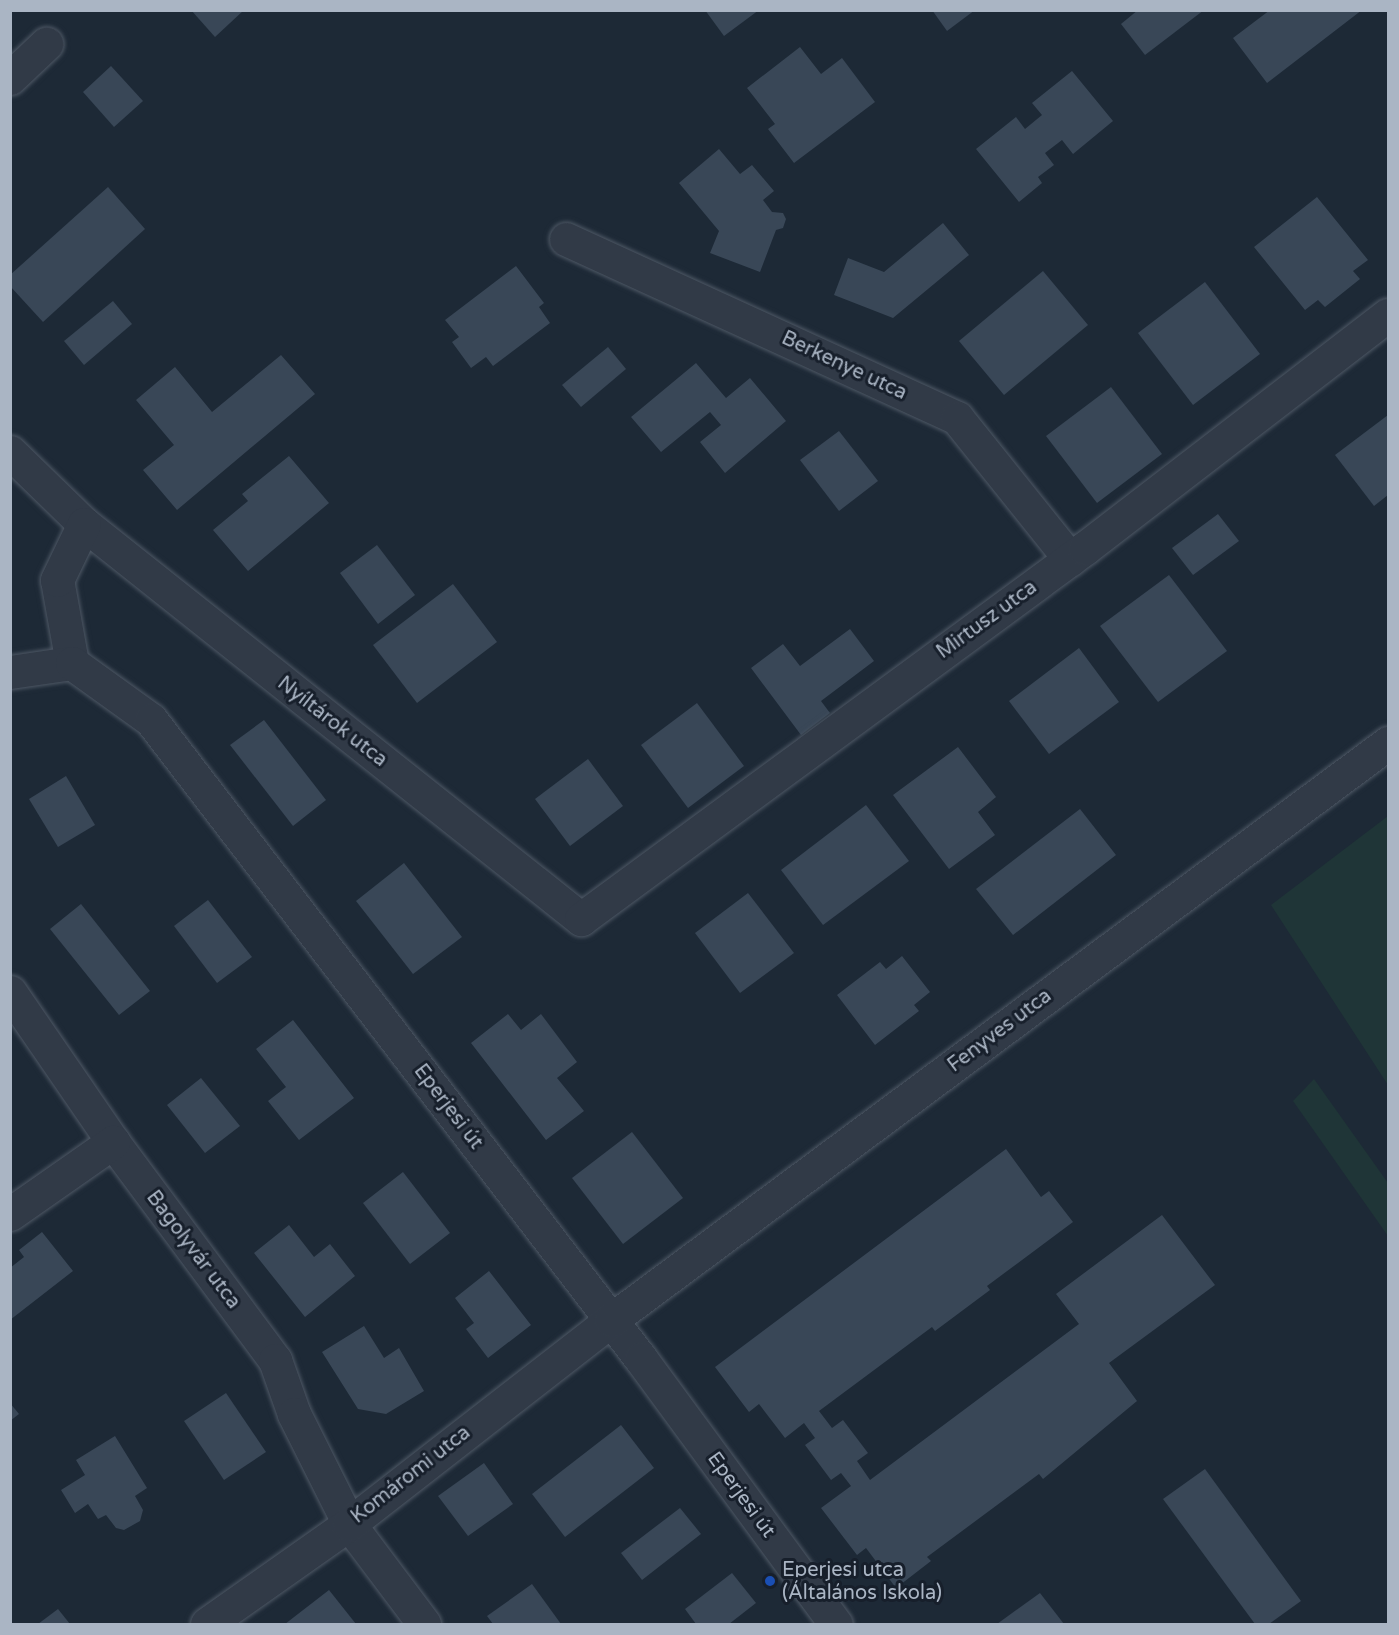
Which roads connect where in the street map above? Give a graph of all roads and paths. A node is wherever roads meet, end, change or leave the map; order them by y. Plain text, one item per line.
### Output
1 (46, 44) dead end
2 (10, 78) edge
3 (566, 239) dead end
4 (1389, 315) edge
5 (10, 452) edge
6 (84, 524) junction
7 (1070, 559) junction
8 (72, 663) junction
9 (10, 672) edge
10 (1389, 743) edge
11 (581, 919) joint
12 (10, 992) edge
13 (113, 1142) junction
14 (10, 1214) edge
15 (611, 1320) junction
16 (349, 1524) junction
17 (207, 1624) edge
18 (424, 1624) edge
19 (836, 1624) edge

1 - 2 street
3 - 7 street, Berkenye utca
4 - 7 street, Mirtusz utca
5 - 6 street, Nyíltárok utca
6 - 8 street
6 - 11 street, Nyíltárok utca
7 - 11 street, Mirtusz utca
8 - 9 street
8 - 15 street, Eperjesi út
10 - 15 street, Fenyves utca
12 - 13 street, Bagolyvár utca
13 - 14 street
13 - 16 street, Bagolyvár utca
15 - 16 street, Komáromi utca
15 - 19 street, Eperjesi út
16 - 17 street, Komáromi utca
16 - 18 street, Bagolyvár utca

